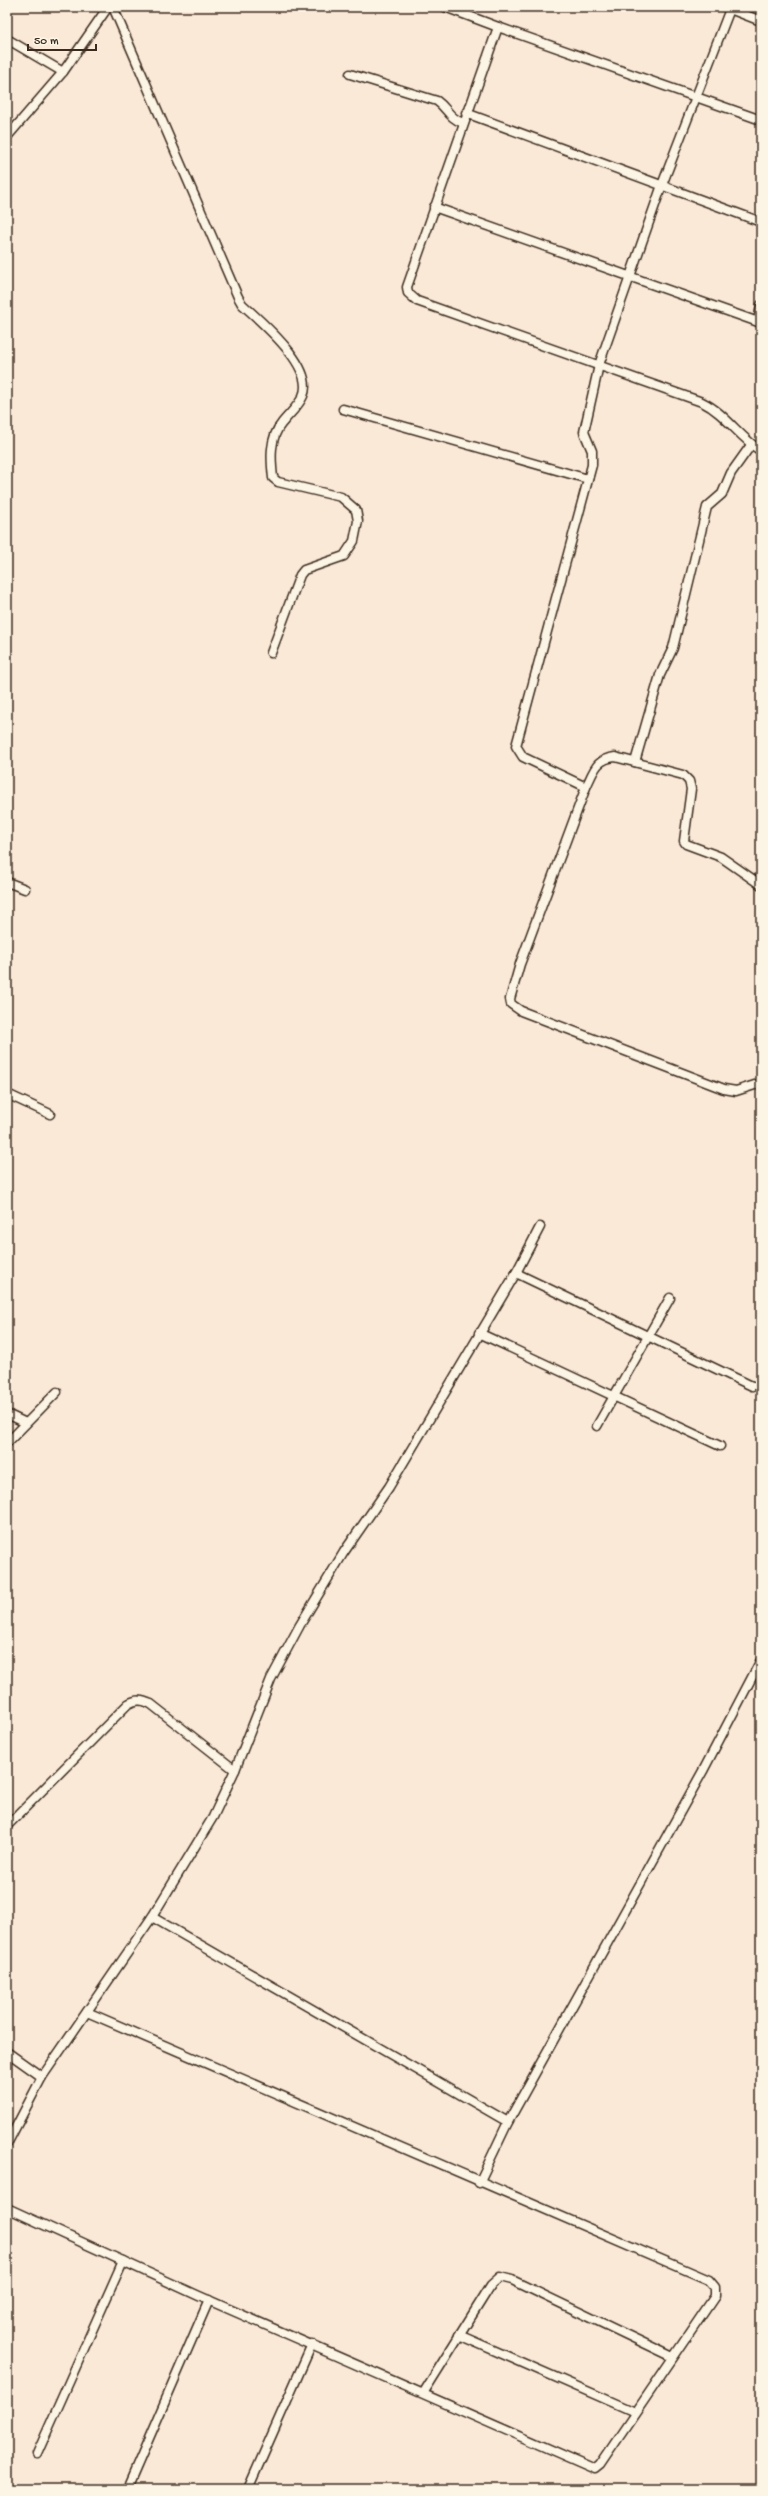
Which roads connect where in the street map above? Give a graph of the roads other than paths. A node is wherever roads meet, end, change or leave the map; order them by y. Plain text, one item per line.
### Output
1 (108, 7) edge
2 (113, 7) edge
3 (445, 7) edge
4 (728, 8) edge
5 (761, 21) edge
6 (498, 27) junction
7 (7, 39) edge
8 (63, 72) junction
9 (350, 74) dead end
10 (696, 98) junction
11 (466, 113) junction
12 (761, 120) edge
13 (463, 123) junction
14 (7, 137) edge
15 (662, 186) junction
16 (434, 207) junction
17 (761, 222) edge
18 (629, 276) junction
19 (761, 305) edge
20 (759, 322) edge
21 (599, 365) junction
22 (343, 409) dead end
23 (751, 445) junction
24 (761, 451) edge
25 (588, 479) junction
26 (271, 653) dead end
27 (635, 762) junction
28 (586, 787) junction
29 (7, 882) edge
30 (761, 885) edge
31 (25, 888) dead end
32 (761, 1082) edge
33 (7, 1094) edge
34 (50, 1114) dead end
35 (540, 1227) dead end
36 (516, 1273) junction
37 (670, 1298) dead end
38 (479, 1333) junction
39 (648, 1336) junction
40 (752, 1386) dead end
41 (57, 1392) dead end
42 (614, 1396) junction
43 (7, 1414) edge
44 (26, 1423) junction
45 (597, 1426) dead end
46 (7, 1443) edge
47 (720, 1446) dead end
48 (761, 1660) edge
49 (235, 1770) junction
50 (7, 1826) edge
51 (152, 1917) junction
52 (87, 2012) junction
53 (7, 2052) edge
54 (42, 2077) junction
55 (508, 2122) junction
56 (7, 2144) edge
57 (478, 2183) junction
58 (7, 2208) edge
59 (123, 2261) junction
60 (209, 2300) junction
61 (459, 2334) junction
62 (312, 2344) junction
63 (674, 2357) junction
64 (424, 2392) junction
65 (635, 2412) junction
66 (37, 2454) dead end
67 (127, 2489) edge
68 (248, 2489) edge

1 - 8 street
2 - 26 street
3 - 6 street
4 - 5 street
4 - 10 street
6 - 10 street
6 - 11 street
7 - 8 street
8 - 14 street
9 - 13 street
10 - 12 street
10 - 15 street
11 - 13 street
11 - 15 street
13 - 16 street
15 - 17 street
15 - 18 street
16 - 18 street
16 - 21 street
18 - 20 street
18 - 21 street
19 - 20 street
21 - 23 street
21 - 25 street
22 - 25 street
23 - 24 street
23 - 27 street
25 - 28 street
27 - 28 street
27 - 30 street
28 - 32 street
29 - 31 street
33 - 34 street
35 - 36 street
36 - 38 street
36 - 39 street
37 - 39 street
38 - 42 street
38 - 49 street
39 - 40 street
39 - 42 street
41 - 44 street
42 - 45 street
42 - 47 street
43 - 44 street
44 - 46 street
48 - 55 street
49 - 50 street
49 - 51 street
51 - 52 street
51 - 55 street
52 - 54 street
52 - 57 street
53 - 54 street
54 - 56 street
55 - 57 street
57 - 63 street
58 - 59 street
59 - 60 street
59 - 66 street
60 - 62 street
60 - 67 street
61 - 63 street
61 - 64 street
61 - 65 street
62 - 64 street
62 - 68 street
63 - 65 street
64 - 65 street

